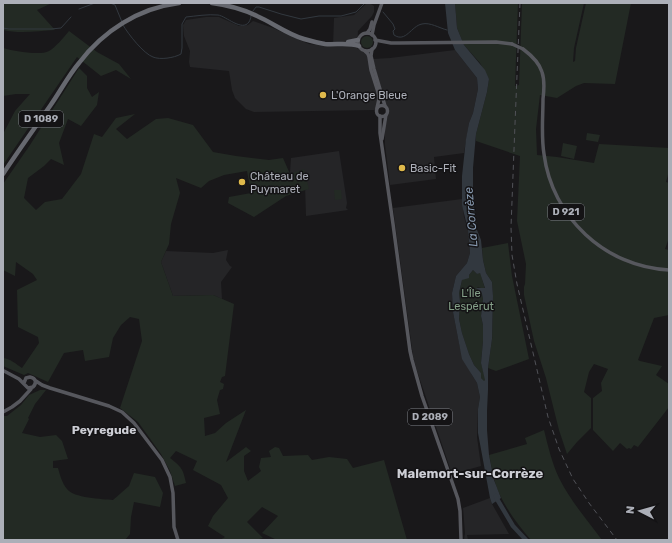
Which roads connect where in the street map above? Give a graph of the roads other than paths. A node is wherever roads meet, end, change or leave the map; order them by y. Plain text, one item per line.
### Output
1 (179, 3) edge
2 (212, 3) edge
3 (380, 3) edge
4 (367, 33) junction
5 (372, 35) junction
6 (358, 40) junction
7 (375, 40) junction
8 (391, 43) junction
9 (336, 44) junction
10 (359, 46) junction
11 (374, 47) junction
12 (365, 51) junction
13 (385, 106) junction
14 (377, 108) junction
15 (386, 115) junction
16 (380, 116) junction
17 (382, 142) junction
18 (3, 174) edge
19 (669, 270) edge
20 (3, 371) edge
21 (27, 377) junction
22 (36, 381) junction
23 (24, 384) junction
24 (32, 388) junction
25 (50, 388) junction
26 (18, 402) junction
27 (3, 412) edge
28 (178, 540) edge
29 (461, 540) edge

1 - 18 highway, D 1089
2 - 9 highway
3 - 4 main road
3 - 5 main road
4 - 5 main road
4 - 6 main road
5 - 7 main road
6 - 9 highway
6 - 10 main road
7 - 8 main road, D 921
7 - 11 main road
8 - 11 main road, D 921
8 - 19 main road, D 921, bridge
9 - 10 highway
10 - 12 main road
11 - 12 main road
11 - 13 main road
12 - 14 main road
13 - 14 main road
13 - 15 main road
14 - 16 main road
15 - 16 main road
15 - 17 main road, D 2089
16 - 17 main road, D 2089
17 - 29 main road, D 2089
20 - 21 main road
20 - 23 main road
21 - 22 main road
21 - 23 main road
22 - 24 main road
22 - 25 main road
23 - 24 main road
23 - 26 main road
24 - 25 main road
24 - 26 main road
25 - 28 main road
26 - 27 main road

